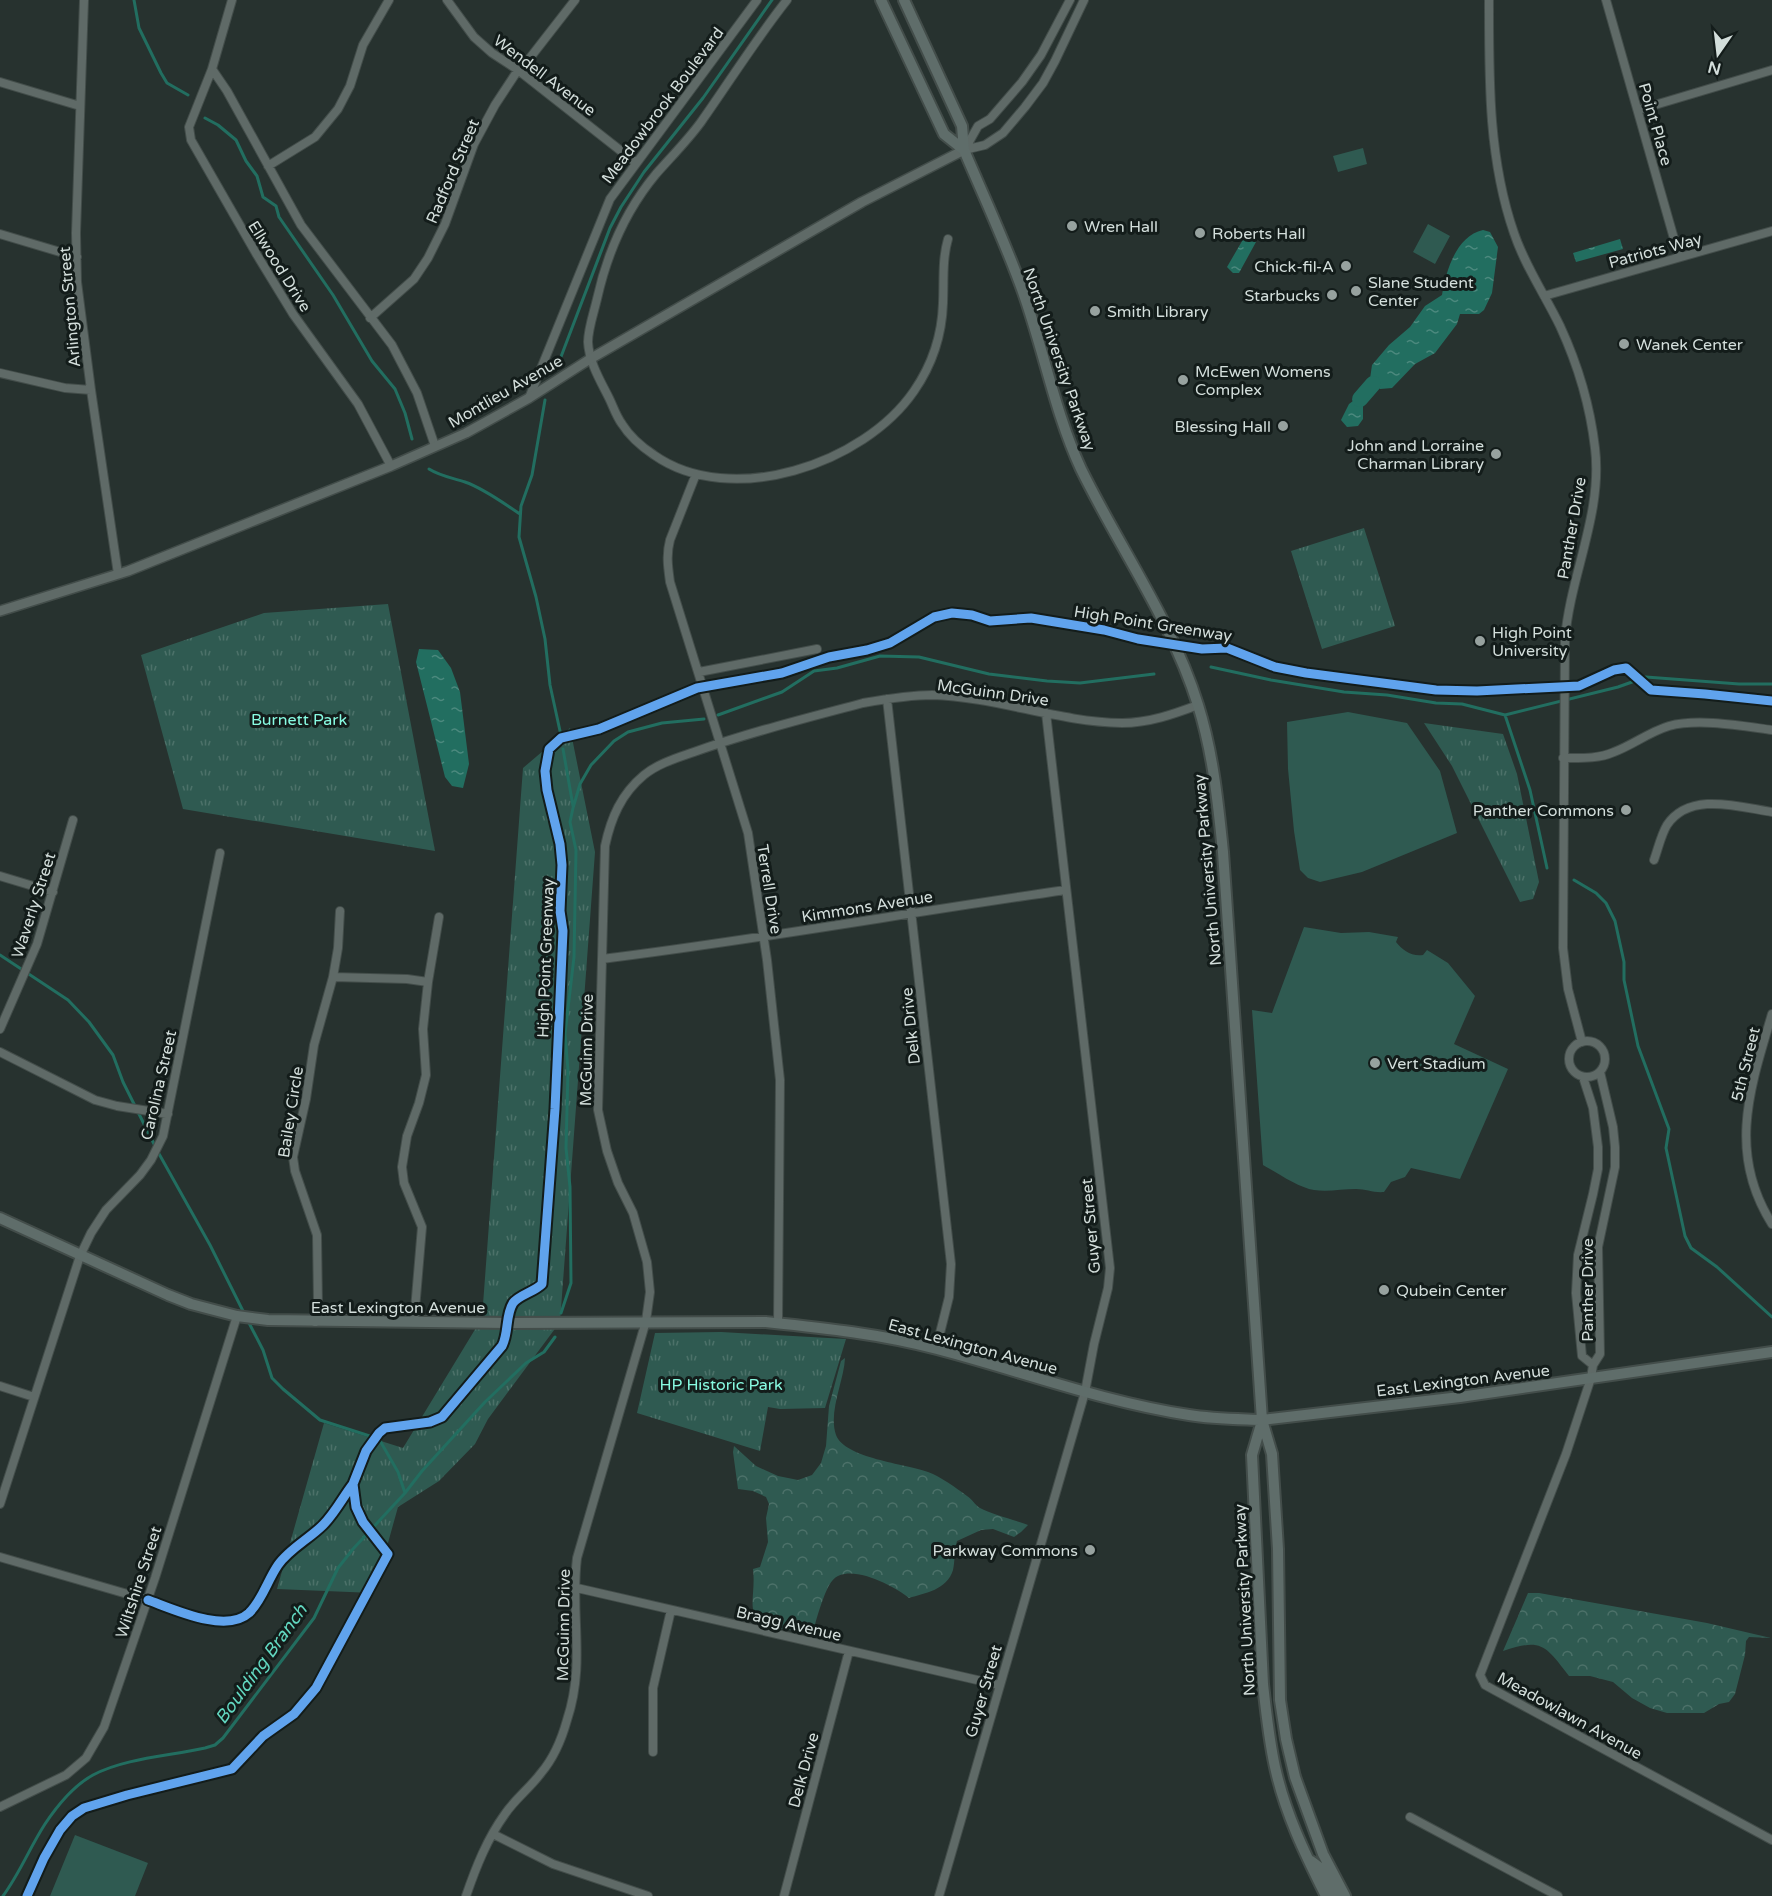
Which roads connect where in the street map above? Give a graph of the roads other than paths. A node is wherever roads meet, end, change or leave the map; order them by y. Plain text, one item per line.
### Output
1 (84, 0) edge
2 (232, 0) edge
3 (388, 0) edge
4 (447, 0) edge
5 (575, 0) edge
6 (757, 0) edge
7 (787, 0) edge
8 (881, 0) edge
9 (904, 0) edge
10 (1070, 0) edge
11 (1084, 0) edge
12 (1489, 0) edge
13 (1606, 0) edge
14 (212, 69) junction
15 (518, 70) junction
16 (1772, 70) edge
17 (0, 82) edge
18 (80, 106) junction
19 (1638, 110) junction
20 (964, 150) junction
21 (635, 162) junction
22 (268, 166) junction
23 (1772, 231) edge
24 (0, 234) edge
25 (948, 239) dead end
26 (1679, 256) junction
27 (77, 257) junction
28 (1544, 296) junction
29 (370, 318) junction
30 (590, 359) junction
31 (0, 373) edge
32 (91, 390) junction
33 (529, 398) junction
34 (435, 446) junction
35 (391, 466) junction
36 (696, 474) junction
37 (118, 574) junction
38 (0, 611) edge
39 (817, 649) dead end
40 (699, 672) junction
41 (886, 699) junction
42 (1198, 705) junction
43 (1046, 713) junction
44 (1772, 730) edge
45 (720, 743) junction
46 (1563, 758) junction
47 (1772, 812) edge
48 (74, 820) dead end
49 (220, 853) dead end
50 (1654, 860) dead end
51 (0, 876) edge
52 (1066, 890) junction
53 (53, 892) junction
54 (340, 910) dead end
55 (912, 912) junction
56 (439, 917) dead end
57 (763, 936) junction
58 (602, 959) junction
59 (333, 977) junction
60 (428, 982) junction
61 (1772, 1014) edge
62 (0, 1029) edge
63 (1582, 1042) junction
64 (0, 1052) edge
65 (1600, 1072) junction
66 (1584, 1077) junction
67 (168, 1114) junction
68 (0, 1218) edge
69 (1772, 1224) edge
70 (80, 1256) junction
71 (237, 1316) junction
72 (646, 1321) junction
73 (315, 1322) junction
74 (414, 1322) junction
75 (778, 1323) junction
76 (936, 1349) junction
77 (1772, 1352) edge
78 (1593, 1365) junction
79 (1591, 1378) junction
80 (0, 1386) edge
81 (1085, 1392) junction
82 (34, 1397) junction
83 (1262, 1420) junction
84 (0, 1504) edge
85 (0, 1557) edge
86 (574, 1585) junction
87 (147, 1600) junction
88 (671, 1610) junction
89 (849, 1651) junction
90 (999, 1685) junction
91 (653, 1752) dead end
92 (0, 1807) edge
93 (1410, 1817) dead end
94 (493, 1834) junction
95 (1772, 1840) edge
96 (1306, 1857) junction
97 (466, 1896) edge
98 (648, 1896) edge
99 (784, 1896) edge
100 (939, 1896) edge
101 (1326, 1896) edge
102 (1335, 1896) edge
103 (1345, 1896) edge
104 (1558, 1896) edge

1 - 18 street, Arlington Street
2 - 14 street, Ellwood Drive
3 - 22 street
4 - 15 street, Wendell Avenue
5 - 15 street, Radford Street
6 - 21 street, Meadowbrook Boulevard
7 - 30 street
8 - 20 main road, North University Parkway
9 - 20 main road, North University Parkway
10 - 20 street
11 - 20 street
12 - 28 street, Panther Drive
13 - 19 street, Point Place
14 - 22 street
14 - 35 street, Ellwood Drive
15 - 21 street, Wendell Avenue
15 - 29 street, Radford Street
16 - 19 street
17 - 18 street
18 - 27 street, Arlington Street
19 - 26 street, Point Place
20 - 30 street, Montlieu Avenue
20 - 42 main road, North University Parkway
21 - 33 street, Meadowbrook Boulevard
22 - 29 street
23 - 26 street, Patriots Way
24 - 27 street
25 - 36 street
26 - 28 street, Patriots Way
27 - 32 street, Arlington Street
28 - 46 street, Panther Drive
29 - 34 street
30 - 33 street, Montlieu Avenue
30 - 36 street
31 - 32 street
32 - 37 street, Arlington Street
33 - 34 street, Montlieu Avenue
34 - 35 street, Montlieu Avenue
35 - 37 street, Montlieu Avenue
36 - 40 street, Terrell Drive
37 - 38 street, Montlieu Avenue
39 - 40 street
40 - 45 street, Terrell Drive
41 - 43 street, McGuinn Drive
41 - 45 street, McGuinn Drive
41 - 55 street, Delk Drive
42 - 43 street, McGuinn Drive
42 - 83 main road, North University Parkway
43 - 52 street, Guyer Street
44 - 46 street
45 - 57 street, Terrell Drive
45 - 58 street, McGuinn Drive
46 - 63 street, Panther Drive
47 - 50 street
48 - 53 street, Waverly Street
49 - 67 street, Carolina Street
51 - 53 street
52 - 55 street, Kimmons Avenue
52 - 81 street, Guyer Street
53 - 62 street, Waverly Street
54 - 59 street, Bailey Circle
55 - 57 street, Kimmons Avenue
55 - 76 street, Delk Drive
56 - 60 street
57 - 58 street, Kimmons Avenue
57 - 75 street, Terrell Drive
58 - 72 street, McGuinn Drive
59 - 60 street
59 - 73 street, Bailey Circle
60 - 74 street
61 - 69 street, 5th Street
63 - 65 street
63 - 66 street
64 - 67 street
65 - 66 street
65 - 78 street, Panther Drive
66 - 78 street, Panther Drive
67 - 70 street, Carolina Street
68 - 70 main road, East Lexington Avenue
70 - 71 main road, East Lexington Avenue
70 - 82 street, Carolina Street
71 - 73 main road, East Lexington Avenue
71 - 87 street, Wiltshire Street
72 - 74 main road, East Lexington Avenue
72 - 75 main road, East Lexington Avenue
72 - 86 street, McGuinn Drive
73 - 74 main road, East Lexington Avenue
75 - 76 main road, East Lexington Avenue
76 - 81 main road, East Lexington Avenue
77 - 79 main road, East Lexington Avenue
78 - 79 street, Panther Drive
79 - 83 main road, East Lexington Avenue
79 - 95 street, Meadowlawn Avenue
80 - 82 street
81 - 83 main road, East Lexington Avenue
81 - 90 street, Guyer Street
82 - 84 street, Carolina Street
83 - 96 main road, North University Parkway
83 - 103 main road, North University Parkway
85 - 87 street
86 - 88 street, Bragg Avenue
86 - 94 street, McGuinn Drive
87 - 92 street, Wiltshire Street
88 - 89 street, Bragg Avenue
88 - 91 street
89 - 90 street, Bragg Avenue
89 - 99 street, Delk Drive
90 - 100 street, Guyer Street
93 - 104 street
94 - 97 street, McGuinn Drive
94 - 98 street
96 - 101 main road, North University Parkway
96 - 102 main road

